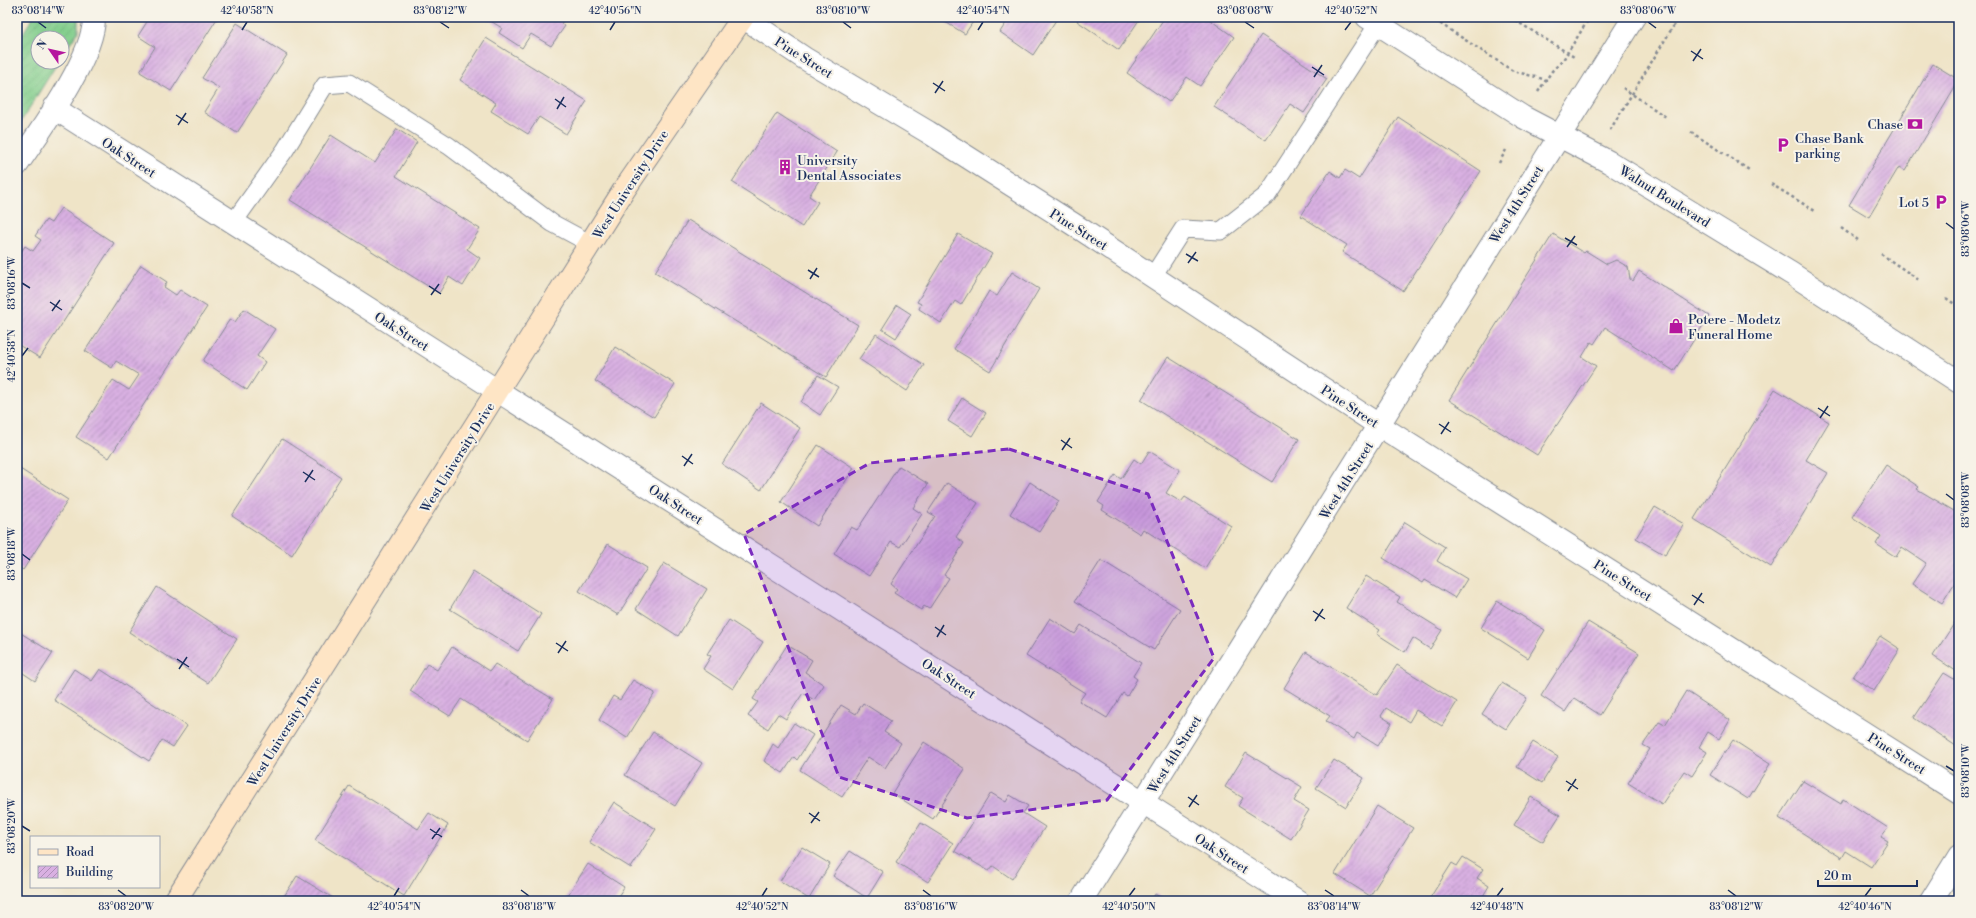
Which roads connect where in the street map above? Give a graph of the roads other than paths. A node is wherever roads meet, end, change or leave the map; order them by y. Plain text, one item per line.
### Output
1 (94, 17) edge
2 (743, 17) edge
3 (1634, 17) edge
4 (1373, 20) edge
5 (54, 108) junction
6 (1559, 135) junction
7 (17, 165) edge
8 (233, 223) junction
9 (591, 244) junction
10 (1153, 276) junction
11 (1959, 382) edge
12 (498, 391) junction
13 (1380, 426) junction
14 (1959, 793) edge
15 (1143, 803) junction
16 (1959, 856) edge
17 (176, 901) edge
18 (1081, 901) edge
19 (1298, 901) edge
20 (1931, 901) edge

1 - 5 street
2 - 9 main road, West University Drive
2 - 10 street, Pine Street
3 - 6 street, West 4th Street
4 - 6 street, Walnut Boulevard
4 - 10 lane
5 - 7 street
5 - 8 street, Oak Street
6 - 11 street, Walnut Boulevard
6 - 13 street, West 4th Street
8 - 9 lane
8 - 12 street, Oak Street
9 - 12 main road, West University Drive
10 - 13 street, Pine Street
12 - 15 street, Oak Street
12 - 17 main road, West University Drive
13 - 14 street, Pine Street
13 - 15 street, West 4th Street
15 - 18 street, West 4th Street
15 - 19 street, Oak Street
16 - 20 street

